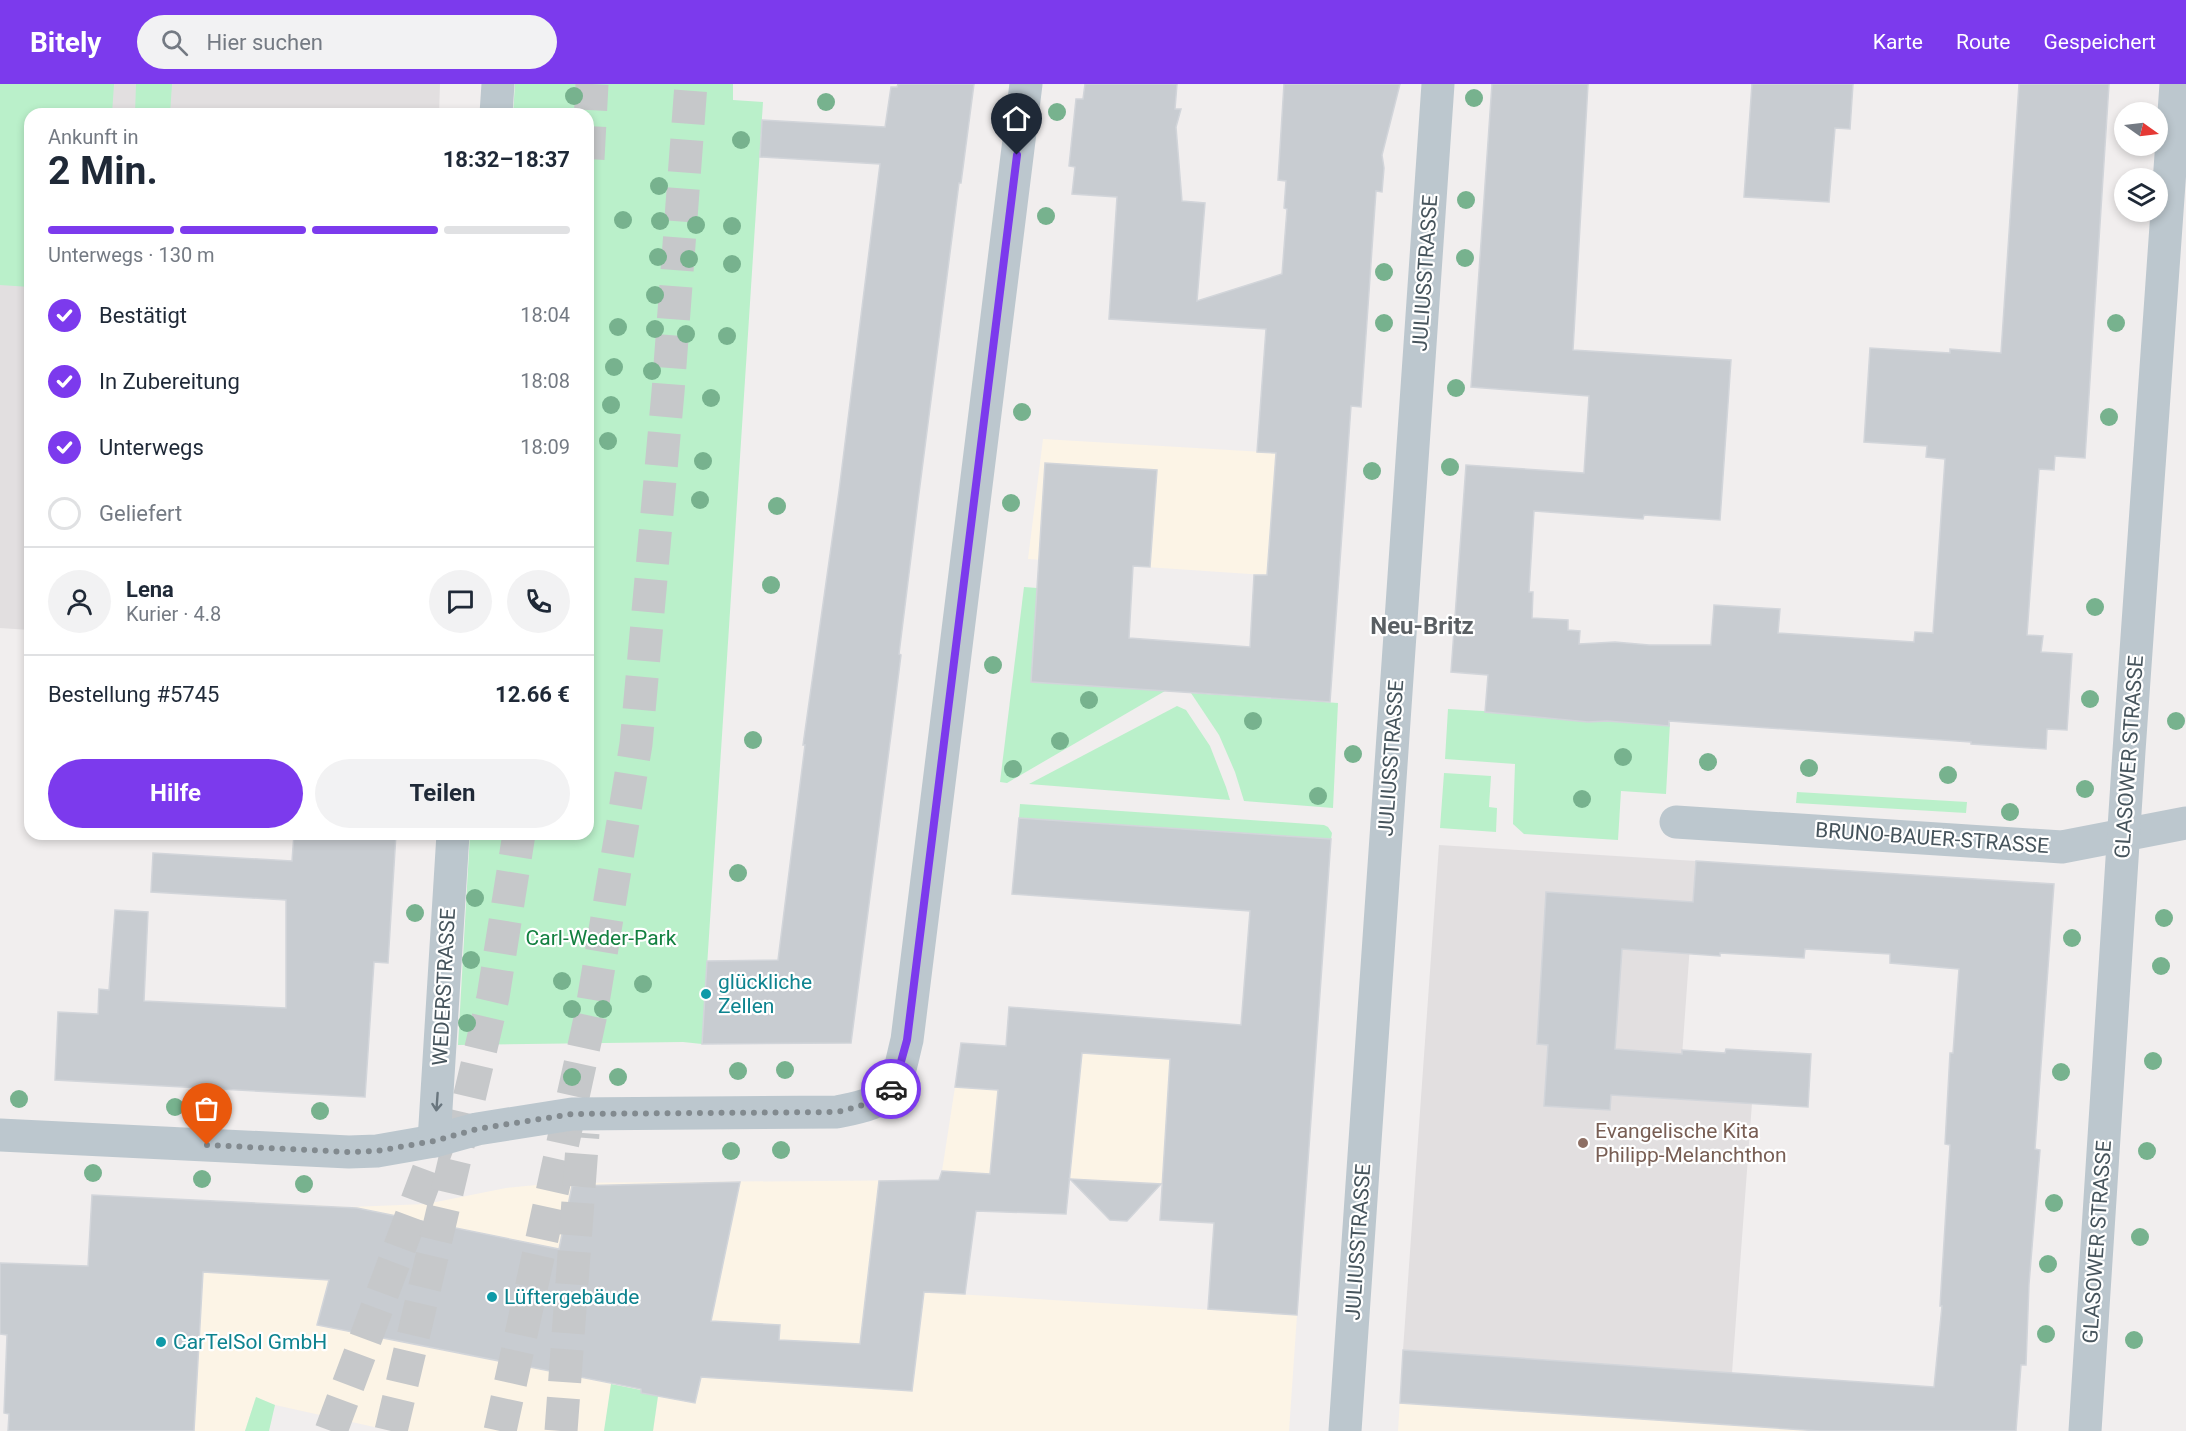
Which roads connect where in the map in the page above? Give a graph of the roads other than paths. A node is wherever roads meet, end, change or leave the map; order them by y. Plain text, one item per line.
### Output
1 (498, 84) edge
2 (1026, 84) edge
3 (1438, 84) edge
4 (2176, 84) edge
5 (496, 108) edge
6 (1676, 822) dead end
7 (2186, 824) edge
8 (2124, 835) junction
9 (453, 840) edge
10 (0, 1135) edge
11 (434, 1141) junction
12 (1345, 1431) edge
13 (2085, 1431) edge

1 - 5 street
2 - 11 street
3 - 12 street, JULIUSSTRASSE
4 - 8 street, GLASOWER STRASSE
6 - 8 street, BRUNO-BAUER-STRASSE
7 - 8 street, BRUNO-BAUER-STRASSE
8 - 13 street, GLASOWER STRASSE
9 -> 11 street, WEDERSTRASSE
10 - 11 street

